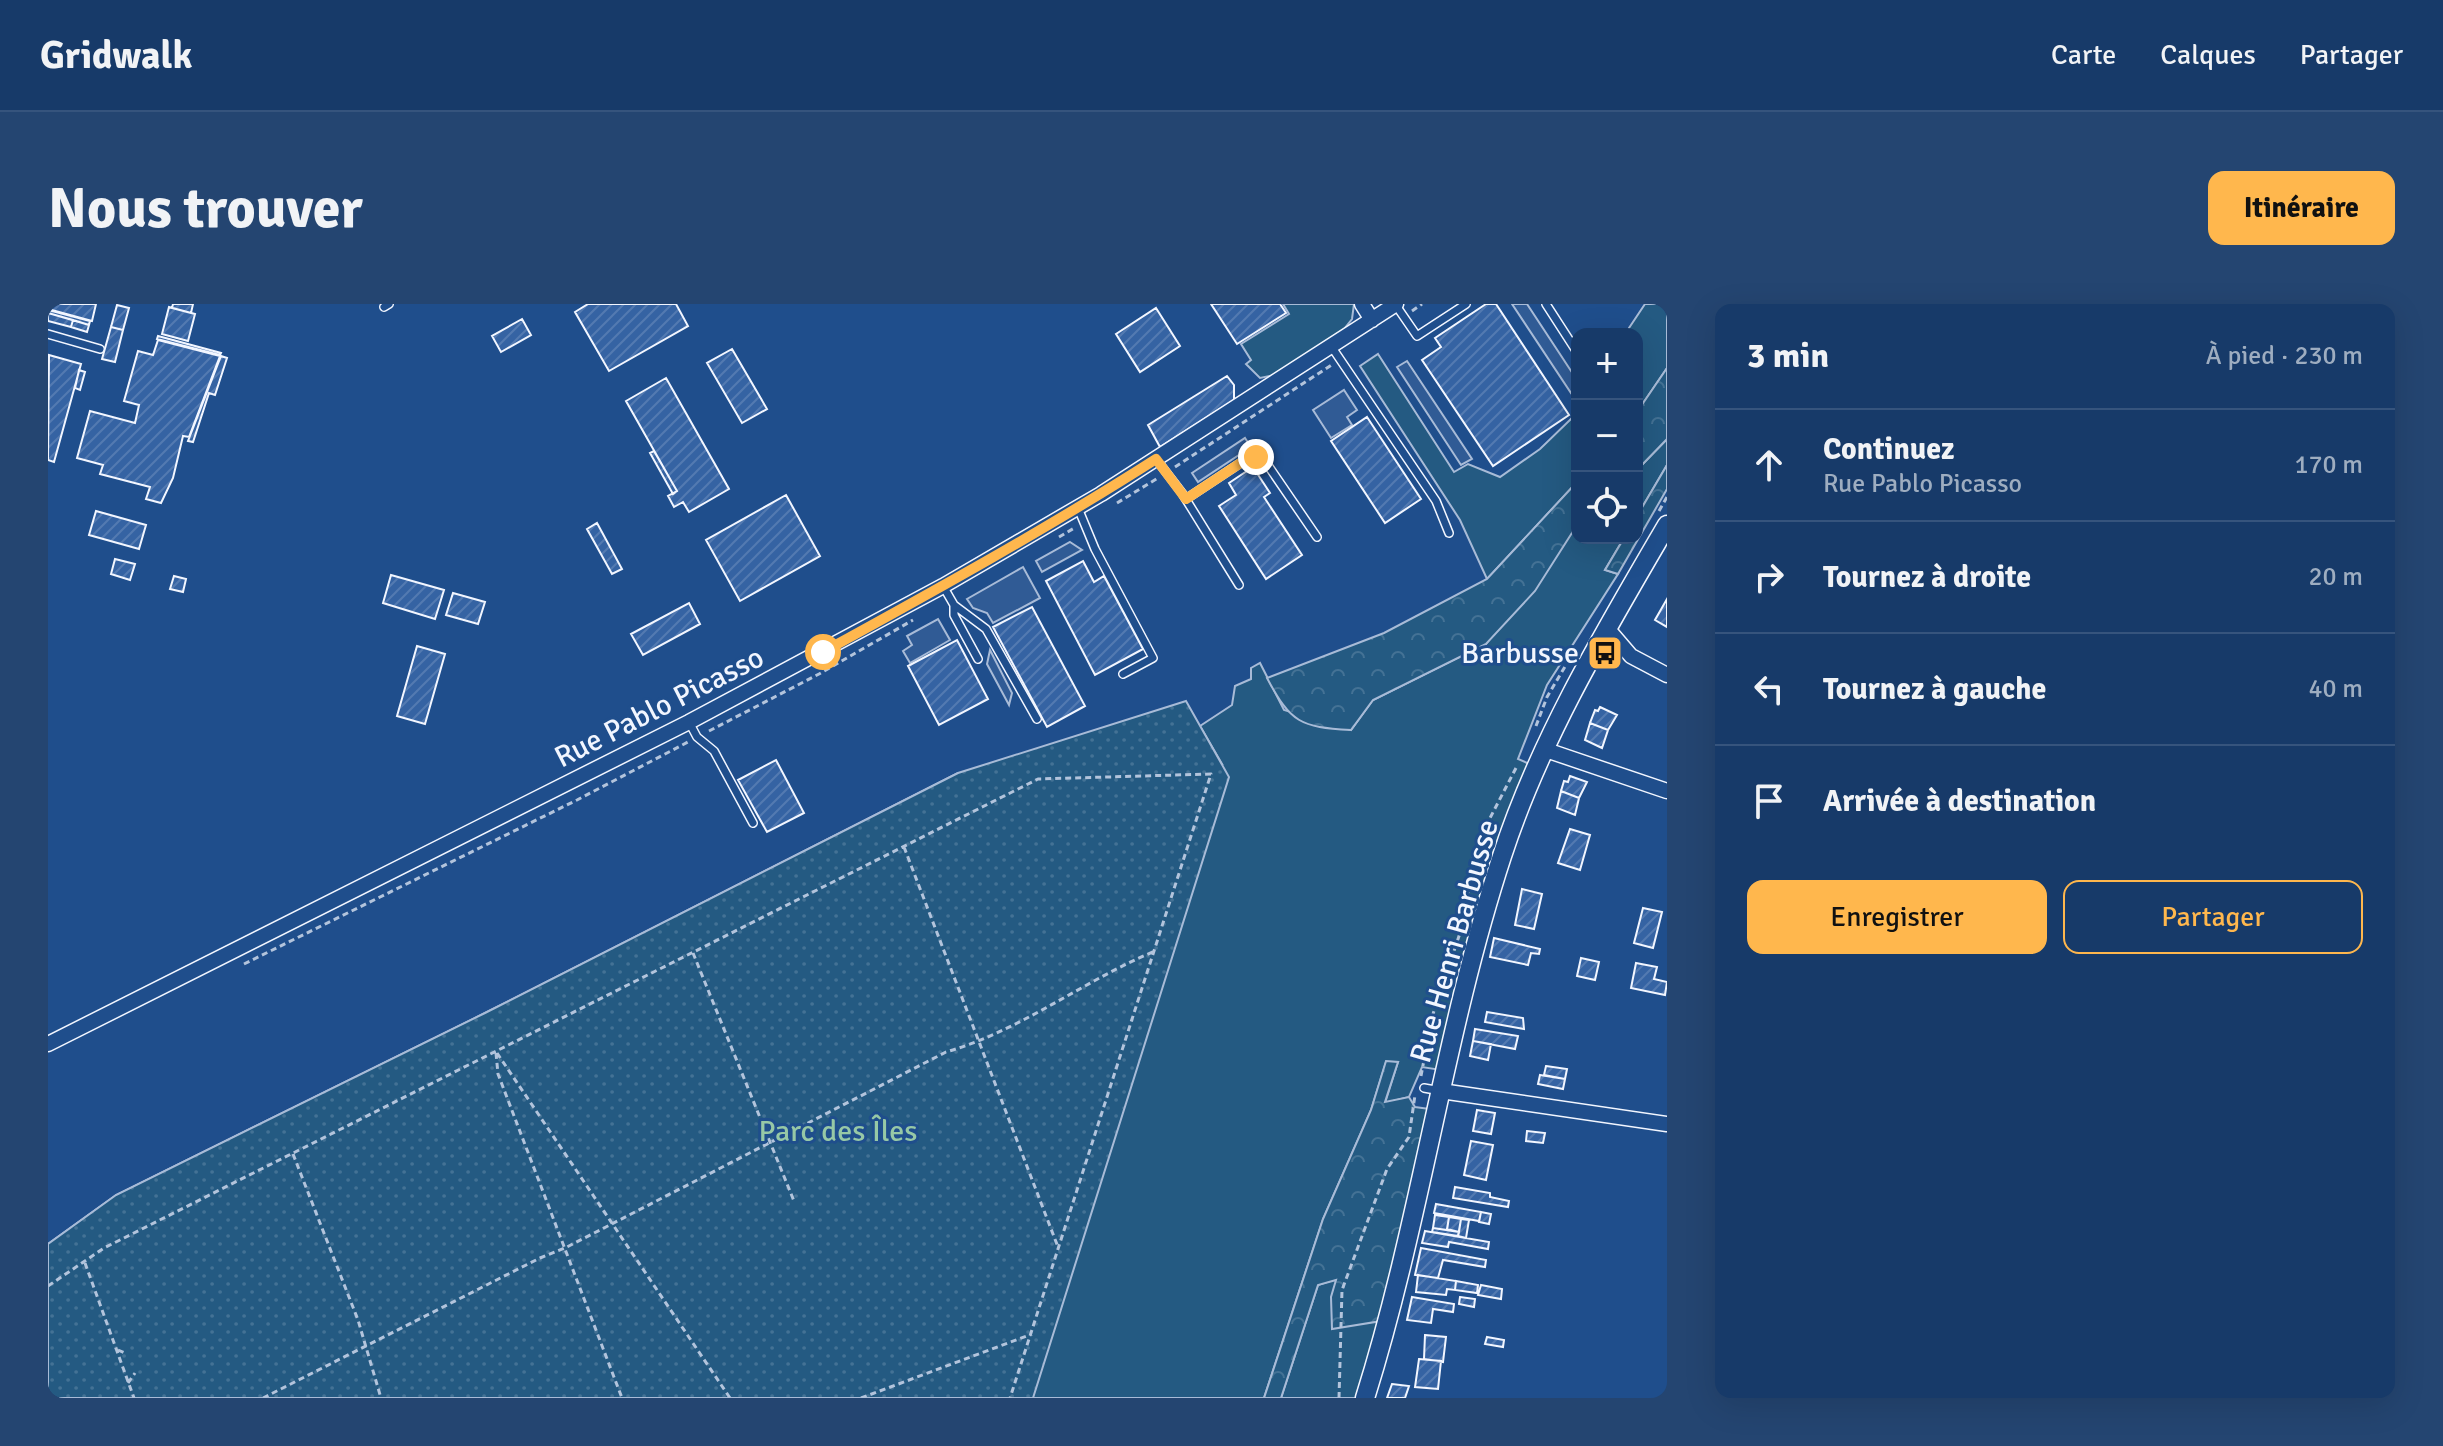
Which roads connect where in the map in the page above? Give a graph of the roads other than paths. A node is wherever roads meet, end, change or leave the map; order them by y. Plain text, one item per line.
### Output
1 (1362, 304) edge
2 (1396, 304) edge
3 (1466, 304) edge
4 (1546, 304) edge
5 (1372, 320) junction
6 (48, 334) edge
7 (1571, 343) edge
8 (1331, 346) junction
9 (100, 349) dead end
10 (1156, 459) junction
11 (1186, 499) junction
12 (1078, 508) junction
13 (1667, 525) edge
14 (1449, 533) dead end
15 (1317, 537) dead end
16 (1239, 585) dead end
17 (943, 586) junction
18 (954, 605) junction
19 (1607, 628) junction
20 (978, 659) dead end
21 (1123, 674) dead end
22 (1667, 675) edge
23 (1037, 719) dead end
24 (689, 722) junction
25 (1546, 750) junction
26 (1667, 791) edge
27 (753, 823) dead end
28 (48, 1044) edge
29 (1432, 1089) junction
30 (1667, 1124) edge
31 (1365, 1398) edge

1 - 5 street
2 - 3 lane
2 - 5 street, Rue Pablo Picasso
4 - 7 lane
5 - 8 street, Rue Pablo Picasso
6 - 9 lane
8 - 10 street, Rue Pablo Picasso
8 - 14 lane
10 - 11 lane
10 - 12 street, Rue Pablo Picasso
11 - 15 lane
11 - 16 lane
12 - 17 street, Rue Pablo Picasso
12 - 21 lane
13 - 19 street, Rue Henri Barbusse
17 - 18 lane
17 - 24 street, Rue Pablo Picasso
18 - 20 lane
18 - 23 lane
19 - 22 street
19 - 25 street, Rue Henri Barbusse
24 - 27 lane
24 - 28 street, Rue Pablo Picasso
25 - 26 street
25 - 29 street, Rue Henri Barbusse
29 - 30 street
29 - 31 street, Rue Henri Barbusse

